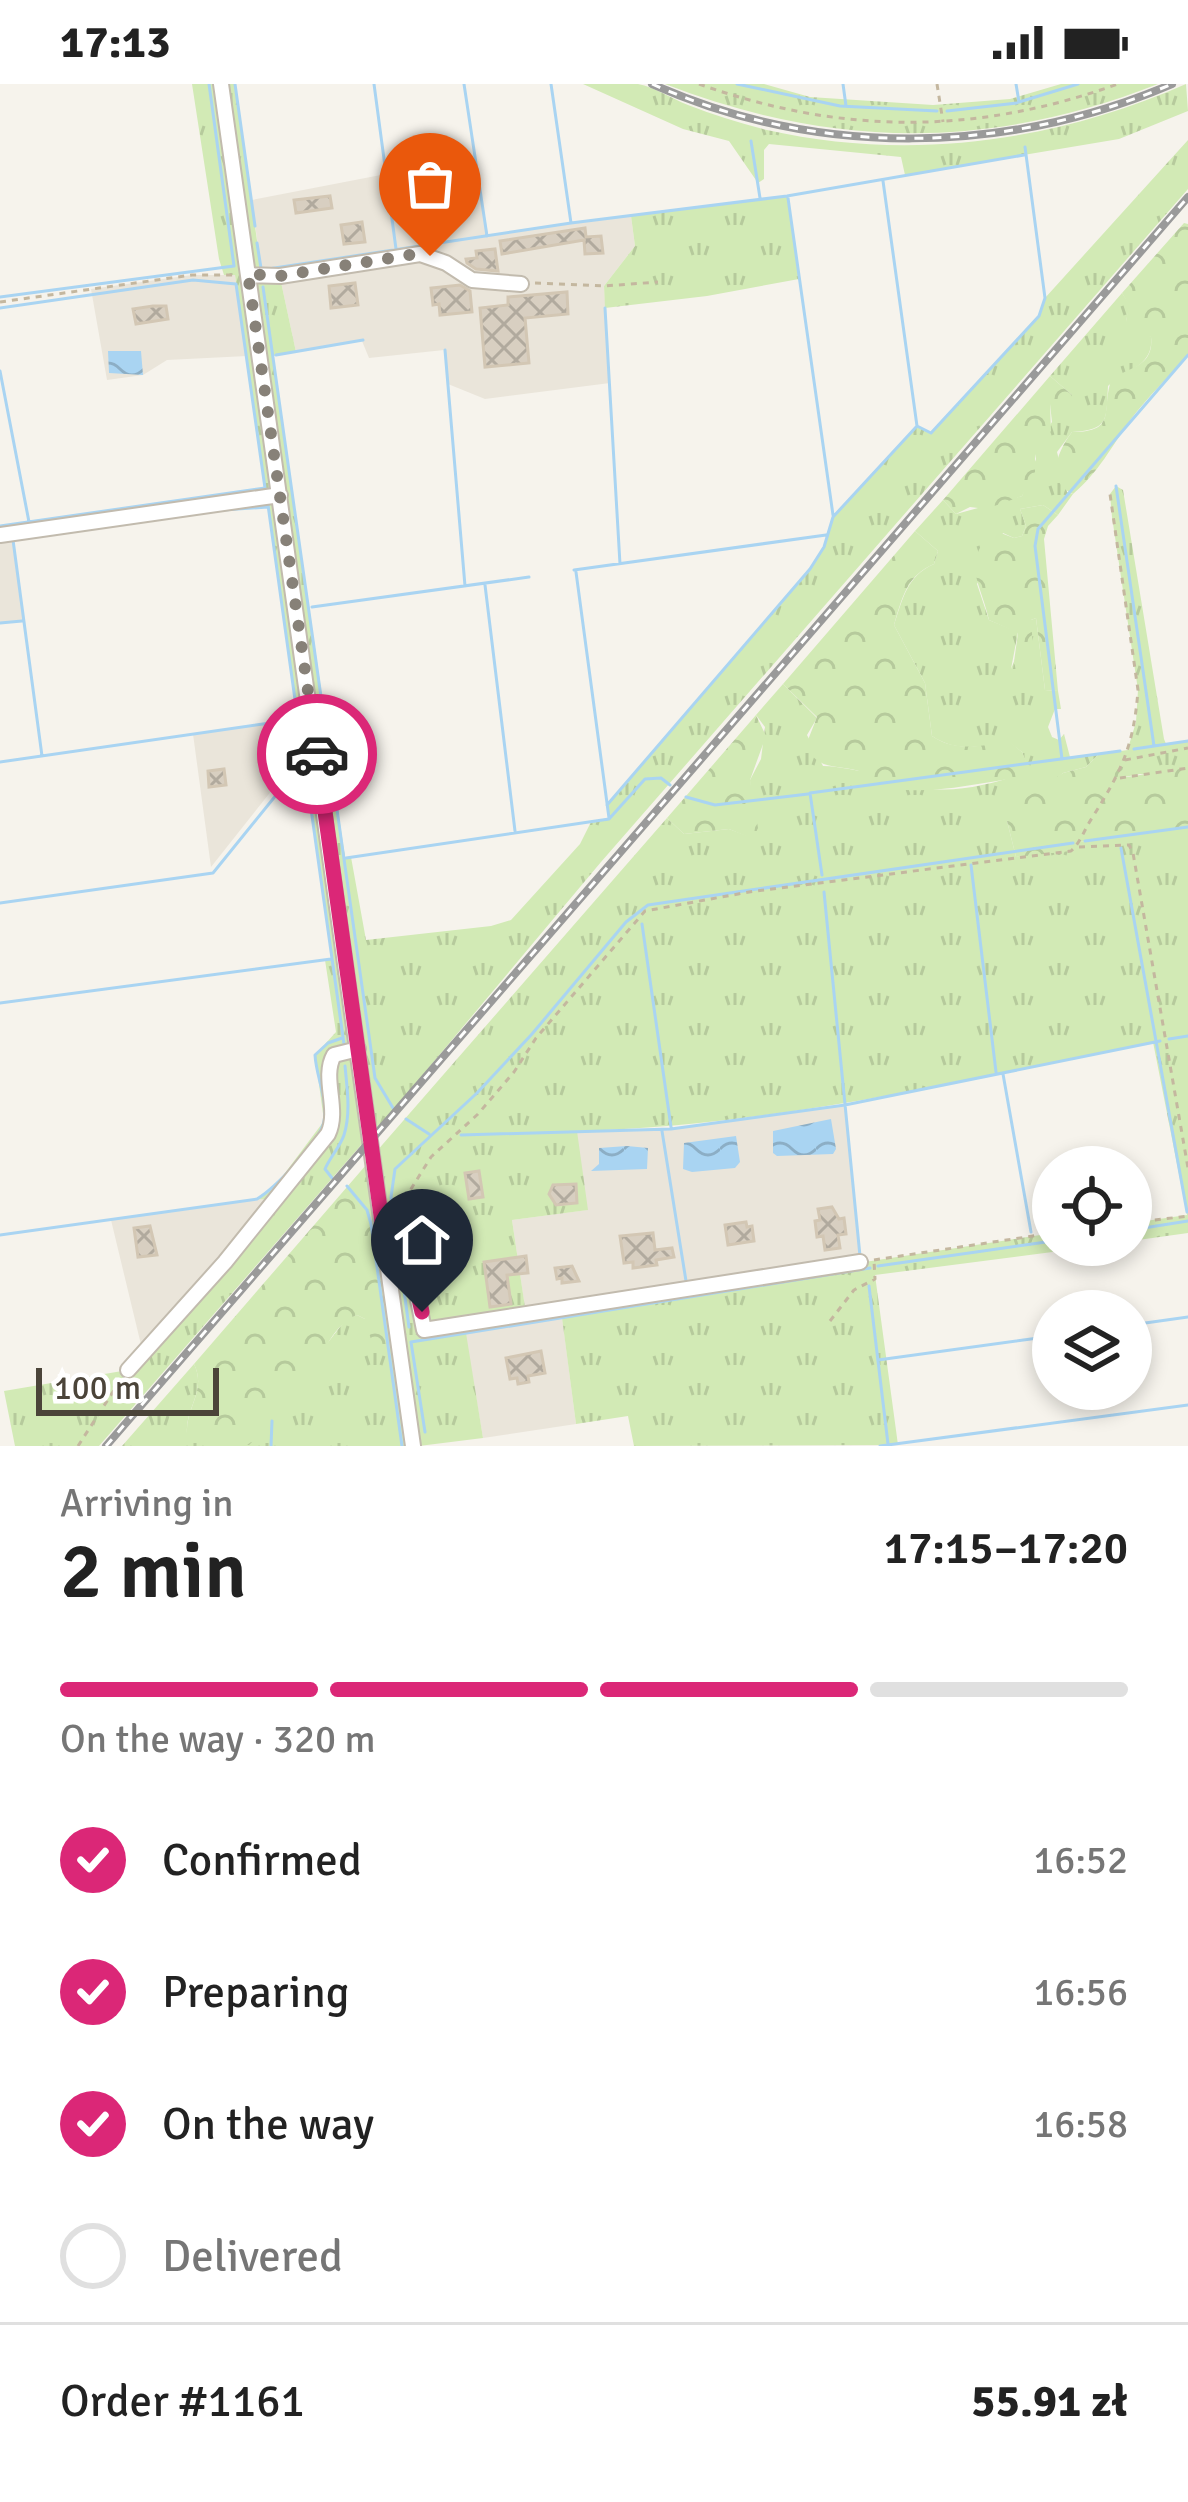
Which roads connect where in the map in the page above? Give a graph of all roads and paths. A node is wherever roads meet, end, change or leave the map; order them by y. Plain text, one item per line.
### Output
1 (221, 84) edge
2 (699, 84) edge
3 (937, 84) edge
4 (1118, 84) edge
5 (944, 122) junction
6 (248, 274) junction
7 (658, 282) dead end
8 (521, 284) joint
9 (0, 302) edge
10 (1110, 494) dead end
11 (280, 496) junction
12 (0, 535) edge
13 (1188, 748) edge
14 (1124, 760) junction
15 (1188, 768) edge
16 (1119, 778) junction
17 (1077, 847) junction
18 (358, 1049) junction
19 (1188, 1168) edge
20 (1188, 1216) edge
21 (1152, 1220) edge
22 (1032, 1236) edge
23 (408, 1250) junction
24 (387, 1259) junction
25 (867, 1261) junction
26 (830, 1321) dead end
27 (424, 1330) junction
28 (397, 1334) junction
29 (128, 1370) joint
30 (77, 1446) edge
31 (413, 1446) edge

1 - 6 street
2 - 5 path
3 - 5 path
4 - 5 path
6 - 8 street
6 - 9 path
6 - 11 street
7 - 8 path
10 - 14 path
11 - 12 street
11 - 18 street
13 - 14 path
14 - 16 path
15 - 16 path
16 - 17 path
17 - 19 path
17 - 23 path
18 - 24 street
18 - 29 street
20 - 21 path
22 - 25 path
23 - 24 street
23 - 27 street
24 - 28 street
25 - 26 path
25 - 27 street
27 - 28 street
28 - 31 street
29 - 30 path

